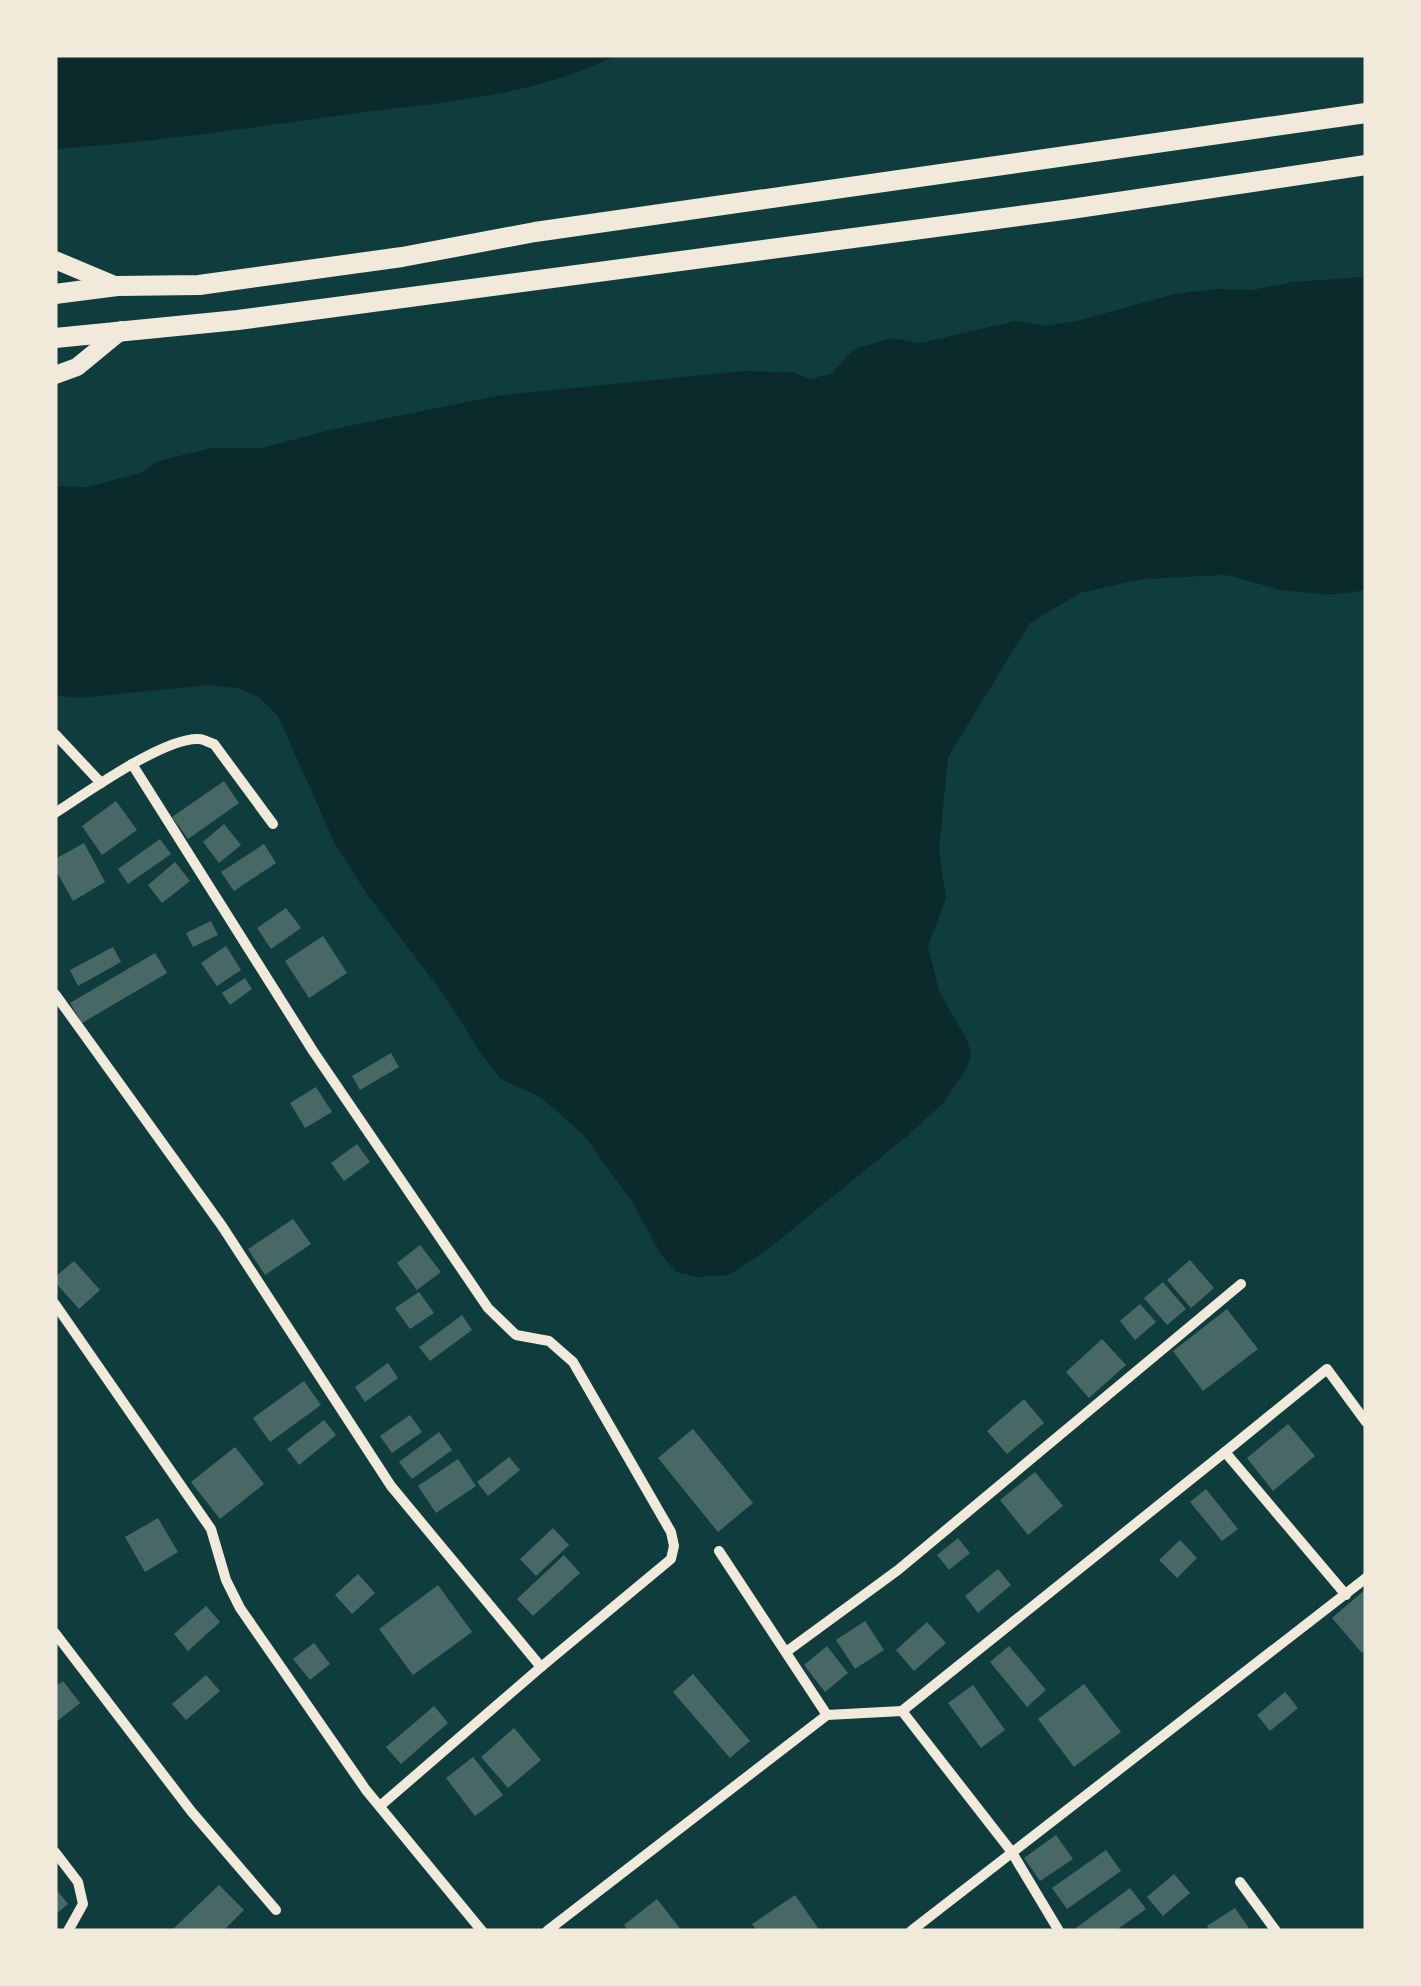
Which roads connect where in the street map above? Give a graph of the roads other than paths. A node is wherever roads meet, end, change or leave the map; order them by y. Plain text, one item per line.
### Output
1 (1366, 113) edge
2 (1366, 166) edge
3 (55, 260) edge
4 (117, 286) junction
5 (55, 294) edge
6 (122, 330) junction
7 (55, 338) edge
8 (55, 375) edge
9 (55, 734) edge
10 (132, 764) junction
11 (101, 784) junction
12 (55, 813) edge
13 (273, 824) dead end
14 (55, 994) edge
15 (1240, 1284) dead end
16 (55, 1304) edge
17 (1366, 1422) edge
18 (1225, 1452) junction
19 (719, 1552) dead end
20 (1366, 1578) edge
21 (1346, 1595) junction
22 (55, 1634) edge
23 (786, 1652) junction
24 (541, 1668) junction
25 (902, 1711) junction
26 (826, 1715) junction
27 (380, 1806) junction
28 (1011, 1851) junction
29 (55, 1852) edge
30 (1240, 1882) dead end
31 (276, 1910) dead end
32 (68, 1931) edge
33 (482, 1931) edge
34 (547, 1931) edge
35 (911, 1931) edge
36 (1058, 1931) edge
37 (1276, 1931) edge

1 - 4 main road
2 - 6 main road
3 - 4 street
4 - 5 main road
6 - 7 main road
6 - 8 street
9 - 11 street
10 - 11 street
10 - 13 street
10 - 24 street
11 - 12 street
14 - 24 street
15 - 23 street
16 - 27 street
17 - 18 street
18 - 21 street
18 - 25 street
19 - 23 street
20 - 21 street
21 - 28 street
22 - 31 street
23 - 26 street
24 - 27 street
25 - 26 street
25 - 28 street
26 - 34 street
27 - 33 street
28 - 35 street
28 - 36 street
29 - 32 street
30 - 37 street

